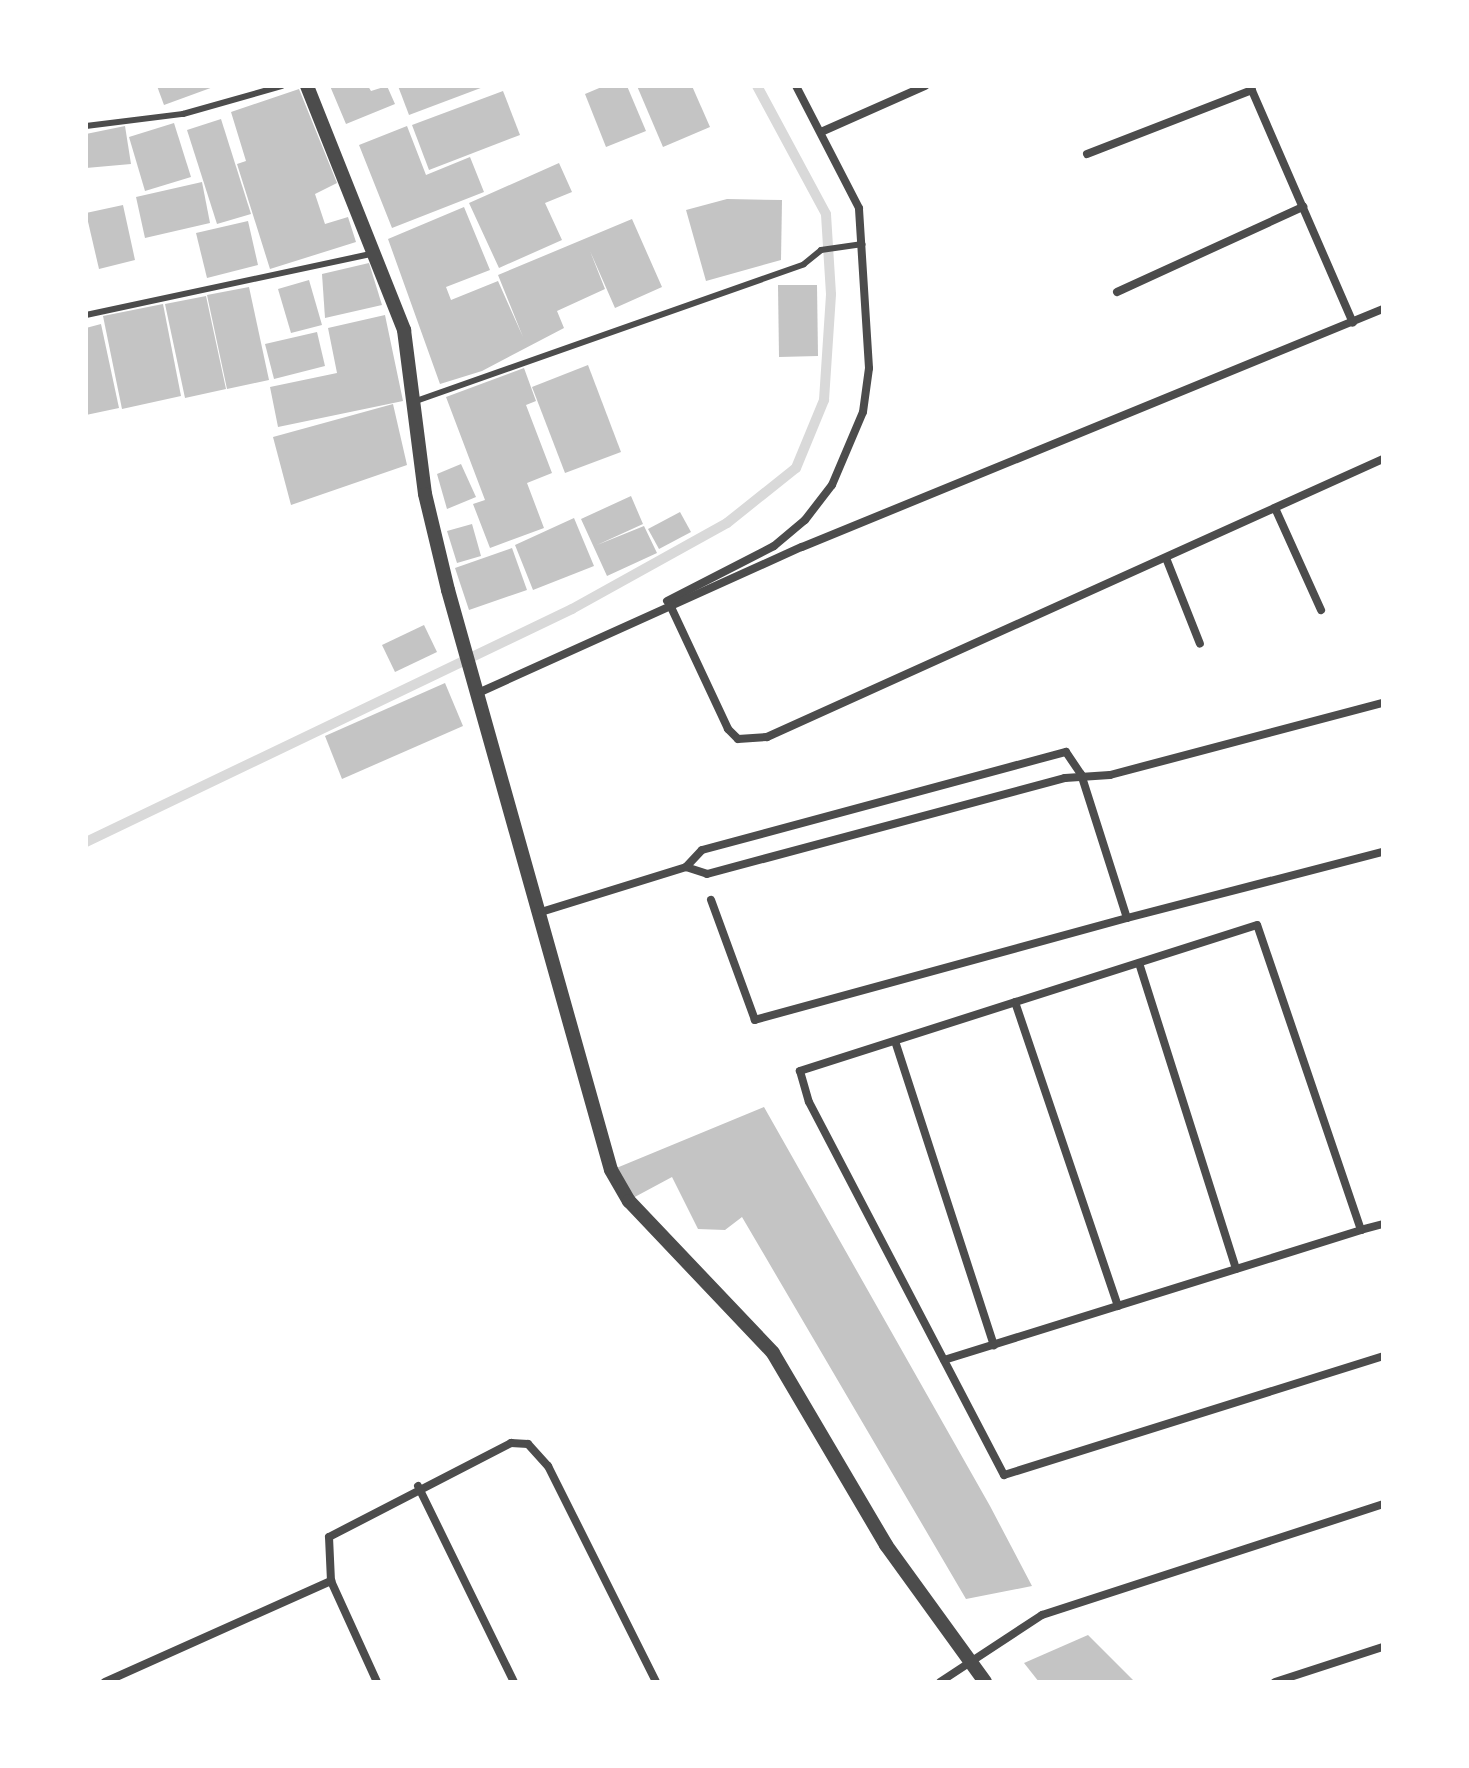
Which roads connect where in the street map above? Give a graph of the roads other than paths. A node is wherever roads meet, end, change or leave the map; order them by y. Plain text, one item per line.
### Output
1 (282, 86) edge
2 (307, 86) edge
3 (796, 86) edge
4 (925, 86) edge
5 (1251, 88) edge
6 (86, 126) edge
7 (821, 132) junction
8 (1087, 154) dead end
9 (1303, 207) junction
10 (865, 243) junction
11 (375, 254) junction
12 (1117, 292) dead end
13 (1383, 309) edge
14 (86, 315) edge
15 (1353, 323) junction
16 (416, 401) junction
17 (1383, 459) edge
18 (1275, 508) junction
19 (1166, 558) junction
20 (670, 605) junction
21 (1321, 610) dead end
22 (648, 613) junction
23 (1200, 644) dead end
24 (476, 688) junction
25 (1383, 703) edge
26 (1081, 774) junction
27 (1383, 852) edge
28 (686, 867) junction
29 (711, 900) dead end
30 (541, 912) junction
31 (1127, 918) junction
32 (1139, 963) junction
33 (1015, 1002) junction
34 (895, 1041) junction
35 (1383, 1224) edge
36 (1361, 1230) junction
37 (1236, 1269) junction
38 (1118, 1306) junction
39 (994, 1345) junction
40 (1383, 1356) edge
41 (944, 1360) junction
42 (418, 1486) junction
43 (1383, 1504) edge
44 (331, 1581) junction
45 (1383, 1647) edge
46 (969, 1661) junction
47 (1279, 1681) edge
48 (105, 1682) edge
49 (377, 1682) edge
50 (514, 1682) edge
51 (656, 1682) edge
52 (940, 1682) edge
53 (985, 1682) edge

1 - 6 lane
2 - 11 street
3 - 7 street
4 - 7 street
5 - 8 street
5 - 9 street
7 - 10 street
9 - 12 street
9 - 15 street
10 - 16 lane
10 - 22 street
11 - 14 lane
11 - 16 street
13 - 15 street
15 - 20 street
16 - 24 street
17 - 18 street
18 - 19 street
18 - 21 street
19 - 20 street
19 - 23 street
20 - 22 street
22 - 24 street
24 - 30 street
25 - 26 street
26 - 28 street
26 - 28 street
26 - 31 street
27 - 31 street
28 - 30 street
29 - 31 street
30 - 46 street
32 - 33 street
32 - 36 street
32 - 37 street
33 - 34 street
33 - 38 street
34 - 39 street
34 - 41 street
35 - 36 street
36 - 37 street
37 - 38 street
38 - 39 street
39 - 41 street
40 - 41 street
42 - 44 street
42 - 50 street
42 - 51 street
43 - 46 street
44 - 48 street
44 - 49 street
45 - 47 street
46 - 52 street
46 - 53 street

